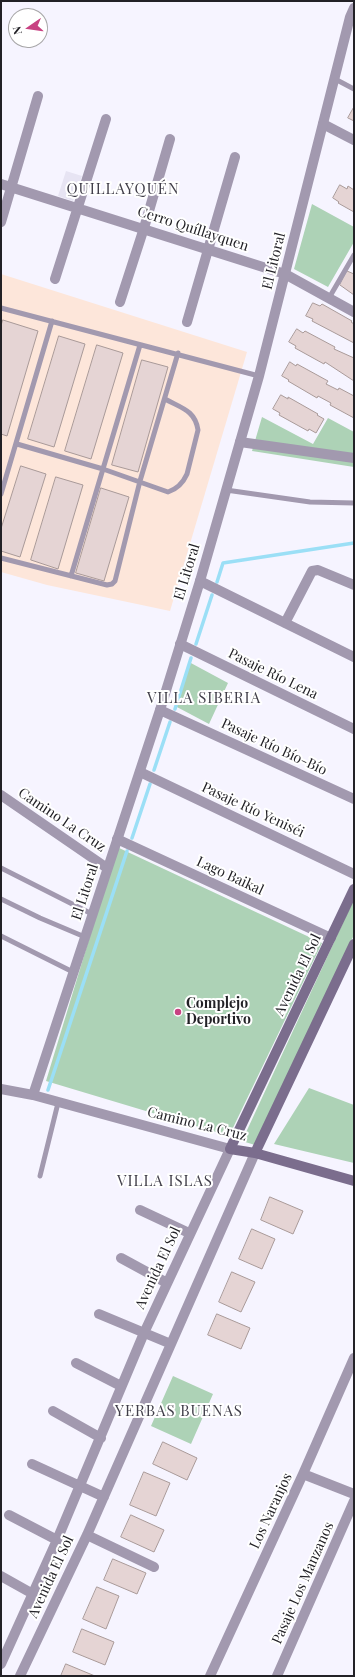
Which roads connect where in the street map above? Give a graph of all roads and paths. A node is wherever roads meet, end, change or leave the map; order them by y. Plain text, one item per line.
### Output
1 (353, 14) edge
2 (335, 79) junction
3 (354, 89) edge
4 (38, 96) dead end
5 (106, 119) dead end
6 (323, 124) junction
7 (170, 139) dead end
8 (354, 140) edge
9 (235, 157) dead end
10 (1, 184) edge
11 (12, 188) junction
12 (78, 208) junction
13 (1, 222) edge
14 (144, 228) junction
15 (209, 249) junction
16 (354, 254) edge
17 (285, 274) junction
18 (55, 279) dead end
19 (329, 298) junction
20 (120, 302) dead end
21 (1, 308) edge
22 (354, 312) edge
23 (52, 321) junction
24 (187, 322) dead end
25 (140, 345) junction
26 (178, 353) junction
27 (259, 376) junction
28 (165, 399) junction
29 (240, 442) junction
30 (17, 444) junction
31 (354, 458) edge
32 (103, 469) junction
33 (140, 481) junction
34 (226, 490) junction
35 (1, 494) edge
36 (354, 503) edge
37 (1, 558) edge
38 (71, 576) junction
39 (200, 581) junction
40 (354, 585) edge
41 (285, 623) junction
42 (180, 644) junction
43 (354, 657) edge
44 (160, 710) junction
45 (354, 729) edge
46 (140, 772) junction
47 (1, 795) edge
48 (354, 799) edge
49 (116, 839) junction
50 (1, 868) edge
51 (108, 868) junction
52 (354, 874) edge
53 (354, 889) edge
54 (1, 899) edge
55 (92, 914) junction
56 (1, 936) edge
57 (85, 937) junction
58 (331, 938) junction
59 (354, 944) edge
60 (73, 972) junction
61 (1, 1089) edge
62 (33, 1095) junction
63 (58, 1103) junction
64 (230, 1148) junction
65 (255, 1153) junction
66 (40, 1176) dead end
67 (354, 1181) edge
68 (140, 1210) dead end
69 (189, 1233) junction
70 (121, 1258) dead end
71 (167, 1283) junction
72 (99, 1314) dead end
73 (144, 1333) junction
74 (171, 1344) junction
75 (354, 1358) edge
76 (76, 1363) dead end
77 (121, 1386) junction
78 (53, 1412) dead end
79 (101, 1438) junction
80 (32, 1464) dead end
81 (303, 1474) junction
82 (79, 1486) junction
83 (354, 1494) edge
84 (104, 1497) junction
85 (354, 1501) edge
86 (9, 1515) dead end
87 (87, 1535) junction
88 (57, 1540) junction
89 (154, 1566) dead end
90 (1, 1576) edge
91 (33, 1594) junction
92 (1, 1640) edge
93 (11, 1645) junction
94 (1, 1664) edge
95 (20, 1676) edge
96 (210, 1676) edge
97 (277, 1676) edge

1 - 2 street, El Litoral
2 - 3 lane
2 - 6 street, El Litoral
4 - 11 street
5 - 12 street
6 - 8 street
6 - 17 street, El Litoral
7 - 14 street
9 - 15 street
10 - 11 street, Cerro Quíllayquen
11 - 12 street, Cerro Quíllayquen
11 - 13 street
12 - 14 street, Cerro Quíllayquen
12 - 18 street
14 - 15 street, Cerro Quíllayquen
14 - 20 street
15 - 17 street, Cerro Quíllayquen
15 - 24 street
16 - 19 lane
17 - 19 street, Cerro Quíllayquen
17 - 27 street, El Litoral
19 - 22 street, Cerro Quíllayquen
21 - 23 lane
23 - 25 lane
23 - 30 lane
25 - 26 lane
25 - 32 lane
26 - 27 lane
26 - 28 lane
27 - 29 street, El Litoral
28 - 33 lane
28 - 33 lane
29 - 31 street
29 - 34 street, El Litoral
30 - 32 lane
30 - 35 lane
32 - 33 lane
32 - 38 lane
33 - 38 lane
34 - 36 lane
34 - 39 street, El Litoral
37 - 38 lane
39 - 41 street
39 - 42 street, El Litoral
40 - 41 street
41 - 43 street
42 - 44 street, El Litoral
42 - 45 street, Pasaje Río Lena
44 - 46 street, El Litoral
44 - 48 street, Pasaje Río Bío-Bío
46 - 49 street, El Litoral
46 - 52 street, Pasaje Río Yeniséi
47 - 51 street, Camino La Cruz
49 - 51 street, El Litoral
49 - 58 street, Lago Baikal
50 - 55 lane
51 - 55 street, El Litoral
53 - 58 main road, Avenida El Sol
54 - 57 lane
55 - 57 street, El Litoral
56 - 60 lane
57 - 60 street, El Litoral
58 - 64 main road, Avenida El Sol
59 - 65 main road, Avenida El Sol
60 - 62 street, El Litoral
61 - 62 street
62 - 63 street, Camino La Cruz
63 - 64 street, Camino La Cruz
63 - 66 lane
64 - 65 main road, Camino La Cruz
64 - 69 street, Avenida El Sol
65 - 67 main road, Camino La Cruz
65 - 74 street, Avenida El Sol
68 - 69 street
69 - 71 street, Avenida El Sol
70 - 71 street
71 - 73 street, Avenida El Sol
72 - 73 street
73 - 74 street
73 - 77 street, Avenida El Sol
74 - 84 street, Avenida El Sol
75 - 81 street, Los Naranjos
76 - 77 street
77 - 79 street, Avenida El Sol
78 - 79 street
79 - 82 street, Avenida El Sol
80 - 82 street
81 - 83 street
81 - 96 street, Los Naranjos
82 - 84 street
82 - 88 street, Avenida El Sol
84 - 87 street, Avenida El Sol
85 - 97 street, Pasaje Los Manzanos
86 - 88 street
87 - 89 street
87 - 95 street, Avenida El Sol
88 - 91 street, Avenida El Sol
90 - 91 street
91 - 93 street, Avenida El Sol
92 - 93 street
93 - 94 street, Avenida El Sol

